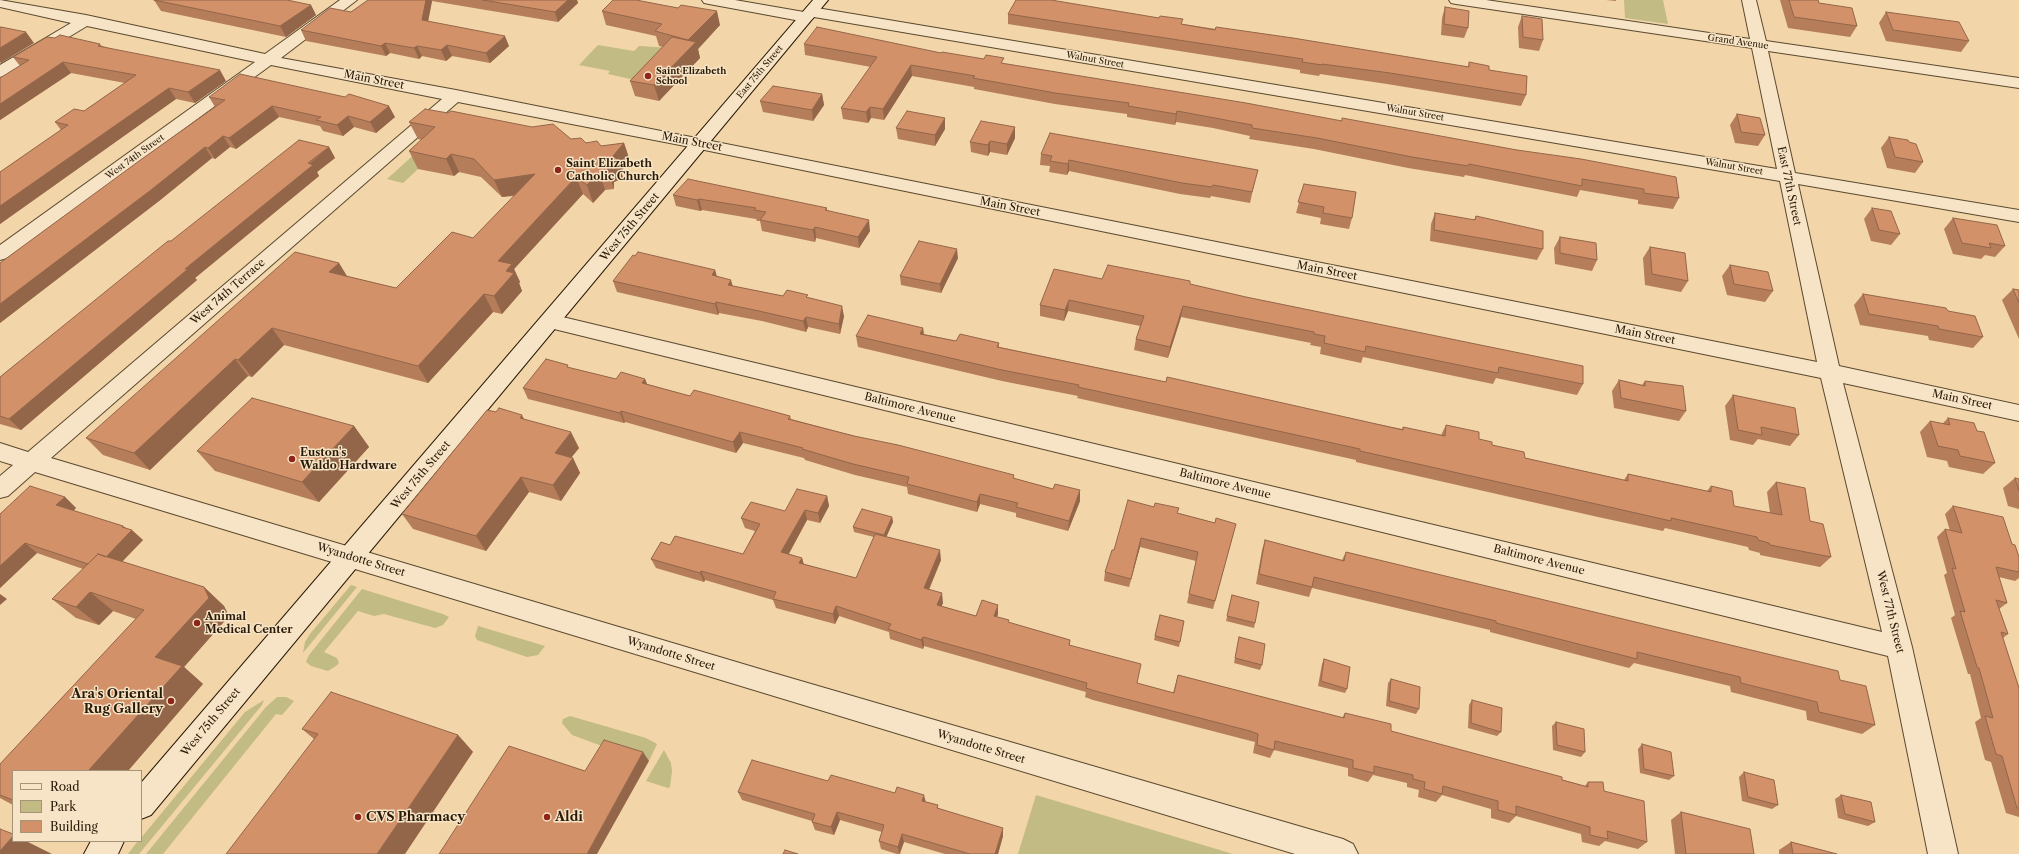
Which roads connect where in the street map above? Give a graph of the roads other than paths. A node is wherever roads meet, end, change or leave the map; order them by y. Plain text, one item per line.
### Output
1 (350, 0) edge
2 (709, 0) edge
3 (1456, 0) edge
4 (1749, 0) edge
5 (0, 3) edge
6 (813, 10) edge
7 (86, 20) junction
8 (1757, 44) junction
9 (269, 60) junction
10 (0, 72) edge
11 (2019, 83) edge
12 (456, 95) junction
13 (700, 144) junction
14 (1787, 176) junction
15 (2019, 216) edge
16 (0, 254) edge
17 (550, 321) junction
18 (1830, 372) junction
19 (2019, 412) edge
20 (0, 452) edge
21 (31, 462) junction
22 (0, 488) edge
23 (351, 557) junction
24 (1899, 647) junction
25 (142, 804) edge
26 (109, 842) edge
27 (100, 854) edge
28 (1343, 854) edge
29 (1943, 854) edge

1 - 9 street, West 74th Street
2 - 6 street, Walnut Street
3 - 8 street, Grand Avenue
4 - 8 street, East 77th Street
5 - 7 street, Main Street
6 - 13 street, East 75th Street
6 - 14 street, Walnut Street
7 - 9 street, Main Street
7 - 10 street
8 - 11 street, Grand Avenue
8 - 14 street, East 77th Street
9 - 12 street, Main Street
9 - 16 street, West 74th Street
12 - 13 street, Main Street
12 - 21 street, West 74th Terrace
13 - 17 street, West 75th Street
13 - 18 street, Main Street
14 - 15 street, Walnut Street
14 - 18 street, East 77th Street
17 - 23 street, West 75th Street
17 - 24 street, Baltimore Avenue
18 - 19 street, Main Street
18 - 24 street, West 77th Street
20 - 21 street, Wyandotte Street
21 - 22 street, West 74th Terrace
21 - 23 street, Wyandotte Street
23 - 25 street, West 75th Street
23 - 28 street, Wyandotte Street
24 - 29 street, West 77th Street
26 - 27 street

